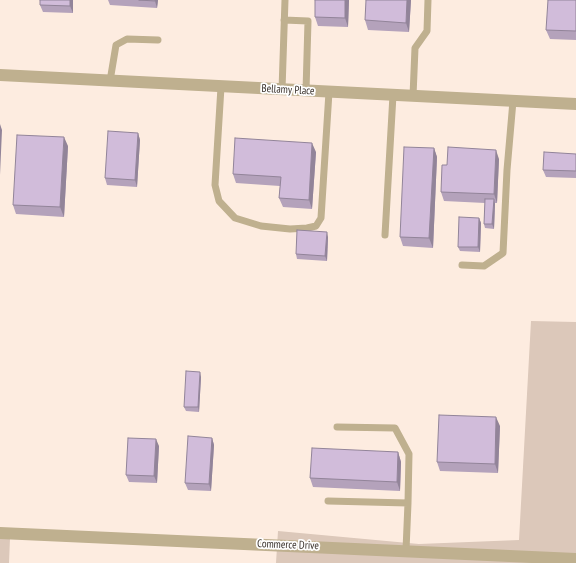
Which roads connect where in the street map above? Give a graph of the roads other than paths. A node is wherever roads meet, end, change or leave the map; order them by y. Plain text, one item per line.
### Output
1 (285, 0) edge
2 (428, 0) edge
3 (284, 20) junction
4 (158, 40) dead end
5 (0, 76) edge
6 (110, 81) junction
7 (222, 86) junction
8 (282, 90) junction
9 (306, 91) junction
10 (329, 92) junction
11 (392, 95) junction
12 (413, 96) junction
13 (513, 101) junction
14 (576, 104) edge
15 (385, 235) dead end
16 (462, 265) dead end
17 (337, 427) dead end
18 (328, 501) dead end
19 (408, 503) junction
20 (0, 533) edge
21 (406, 550) junction
22 (576, 558) edge

1 - 3 lane
2 - 12 lane
3 - 8 lane
3 - 9 lane
4 - 6 lane
5 - 6 street, Bellamy Place
6 - 7 street, Bellamy Place
7 - 8 street, Bellamy Place
7 - 10 lane
8 - 9 street, Bellamy Place
9 - 10 street, Bellamy Place
10 - 11 street, Bellamy Place
11 - 12 street, Bellamy Place
11 - 15 lane
12 - 13 street, Bellamy Place
13 - 14 street, Bellamy Place
13 - 16 lane
17 - 19 lane
18 - 19 lane
19 - 21 lane
20 - 21 street, Commerce Drive
21 - 22 street, Commerce Drive

